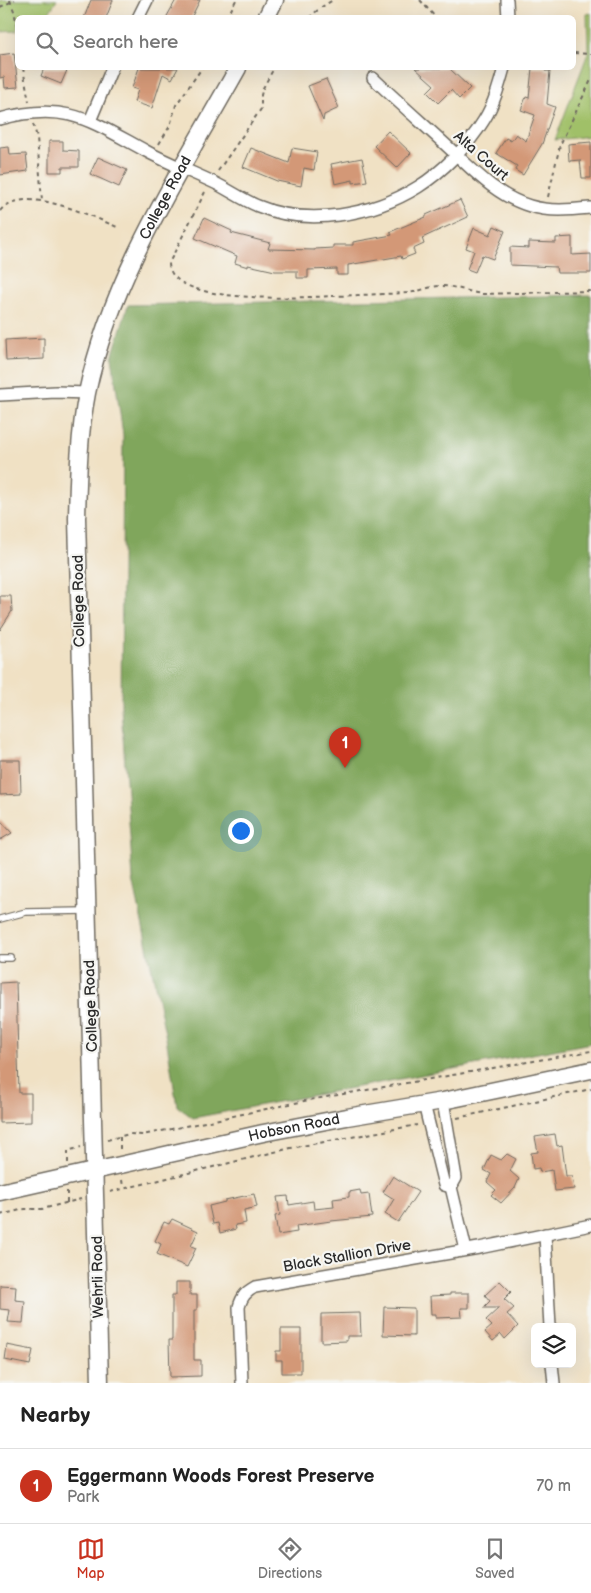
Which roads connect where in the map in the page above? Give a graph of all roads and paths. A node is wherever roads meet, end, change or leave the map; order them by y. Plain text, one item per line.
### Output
1 (15, 0) edge
2 (147, 0) edge
3 (236, 0) edge
4 (275, 0) edge
5 (333, 0) edge
6 (420, 0) edge
7 (507, 0) edge
8 (10, 1) edge
9 (0, 7) edge
10 (140, 15) edge
11 (228, 15) edge
12 (268, 15) edge
13 (312, 15) edge
14 (433, 15) edge
15 (508, 15) edge
16 (15, 19) edge
17 (576, 53) edge
18 (591, 54) edge
19 (23, 70) edge
20 (111, 70) edge
21 (201, 70) edge
22 (237, 70) edge
23 (273, 70) edge
24 (504, 70) edge
25 (373, 78) dead end
26 (591, 80) edge
27 (31, 112) junction
28 (0, 119) edge
29 (90, 121) junction
30 (160, 144) dead end
31 (456, 155) junction
32 (181, 168) junction
33 (210, 181) junction
34 (42, 201) junction
35 (591, 208) edge
36 (545, 209) junction
37 (0, 211) edge
38 (118, 227) dead end
39 (591, 291) edge
40 (87, 393) junction
41 (0, 395) edge
42 (88, 911) junction
43 (0, 919) edge
44 (0, 958) edge
45 (11, 958) dead end
46 (591, 1052) edge
47 (591, 1070) edge
48 (591, 1089) edge
49 (442, 1101) junction
50 (424, 1104) junction
51 (454, 1118) dead end
52 (418, 1124) dead end
53 (120, 1137) dead end
54 (96, 1170) junction
55 (451, 1187) junction
56 (121, 1189) dead end
57 (0, 1192) edge
58 (67, 1203) dead end
59 (0, 1215) edge
60 (591, 1226) edge
61 (545, 1234) junction
62 (466, 1250) junction
63 (550, 1323) edge
64 (552, 1368) edge
65 (100, 1383) edge
66 (242, 1383) edge
67 (554, 1383) edge

1 - 8 path
2 - 10 street
3 - 11 path
4 - 12 main road
5 - 13 path
6 - 14 path
7 - 15 street
8 - 9 path
8 - 16 path
17 - 18 path
19 - 27 path
20 - 29 street
21 - 30 path
22 - 32 main road, College Road
23 - 33 path
24 - 31 street
25 - 31 street, Alta Court
26 - 36 path
27 - 28 street
27 - 29 street
27 - 34 path
29 - 32 street
31 - 33 street
31 - 36 street, Alta Court
32 - 33 street
32 - 40 main road, College Road
33 - 39 path
34 - 37 path
34 - 38 path
35 - 36 street, Alta Court
40 - 41 street
40 - 42 main road, College Road
42 - 43 lane
42 - 54 main road, College Road
44 - 45 lane
46 - 53 path
47 - 49 main road, Hobson Road
48 - 51 path
49 - 50 main road, Hobson Road
49 - 55 street
50 - 54 main road, Hobson Road
50 - 55 street
52 - 56 path
54 - 57 main road, Hobson Road
54 - 65 main road, Wehrli Road
55 - 62 street
58 - 59 path
60 - 61 street, Black Stallion Drive
61 - 62 street, Black Stallion Drive
61 - 63 street
62 - 66 street, Black Stallion Drive
64 - 67 street

